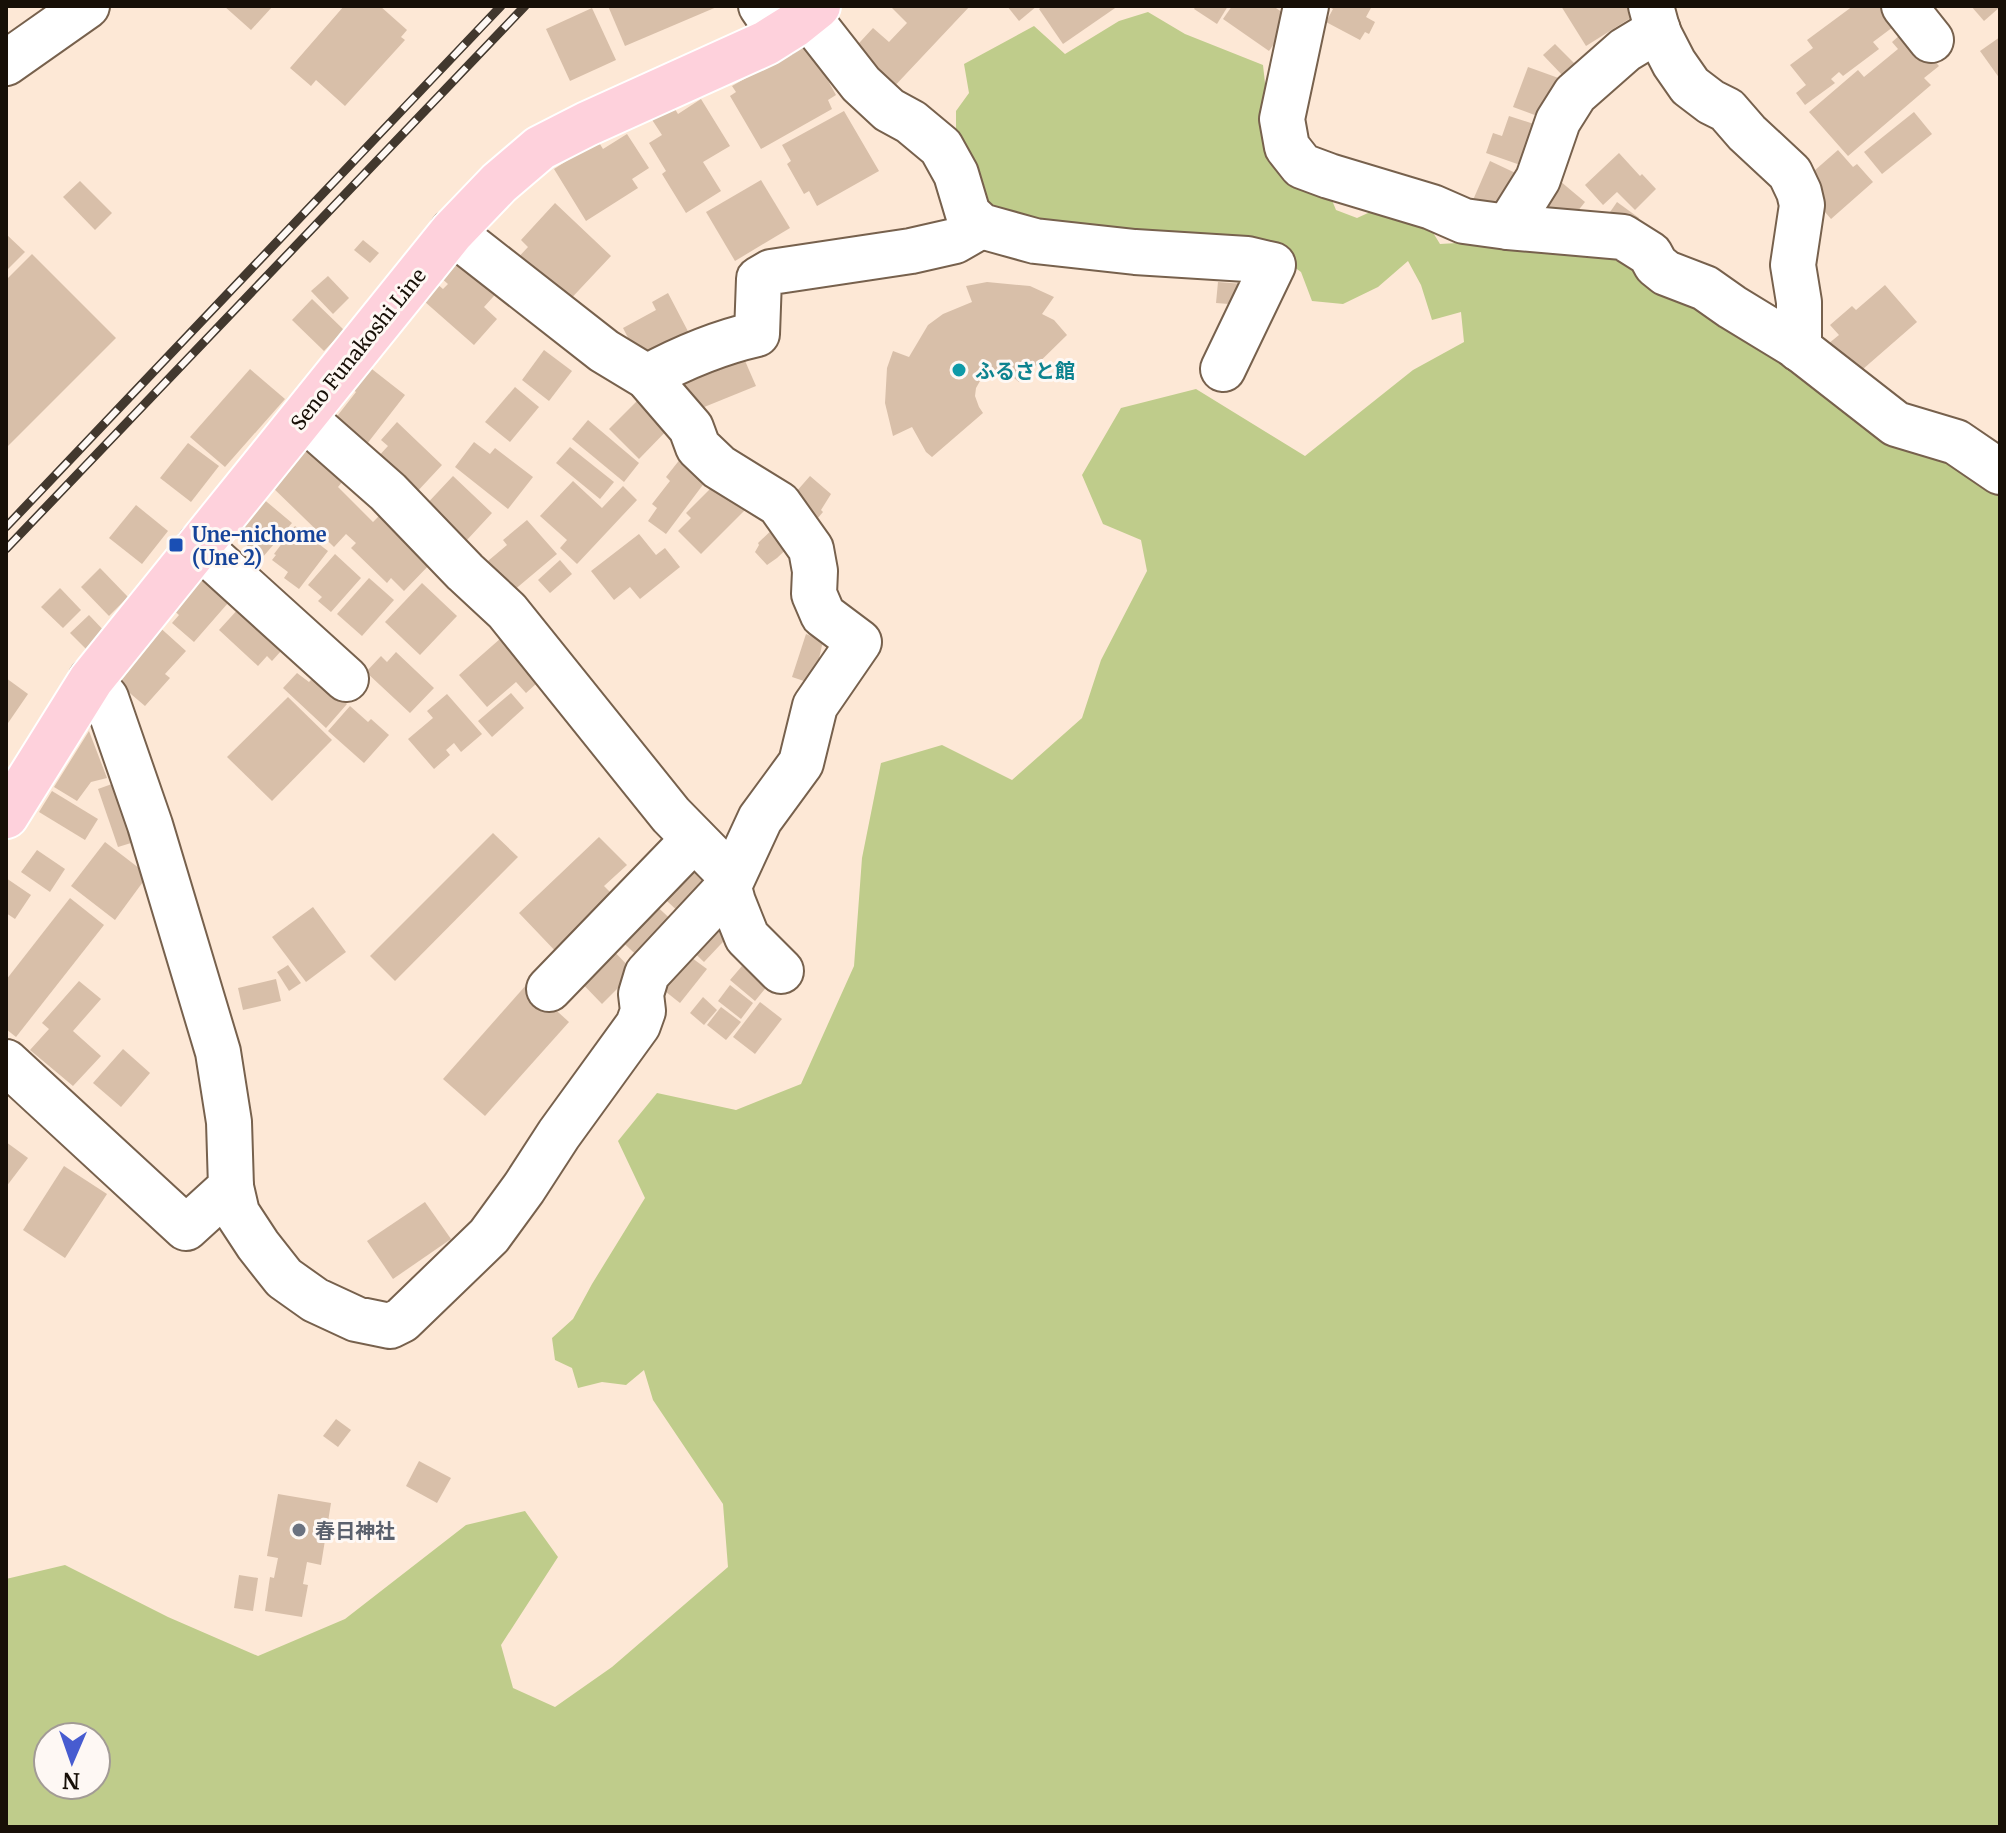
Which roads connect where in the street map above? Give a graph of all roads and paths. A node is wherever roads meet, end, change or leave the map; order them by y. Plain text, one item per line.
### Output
1 (87, 6) edge
2 (1306, 6) edge
3 (1904, 6) edge
4 (792, 15) edge
5 (1655, 18) edge
6 (1931, 40) dead end
7 (6, 63) edge
8 (981, 226) junction
9 (1508, 227) junction
10 (452, 232) junction
11 (1799, 349) junction
12 (1223, 369) dead end
13 (647, 377) junction
14 (304, 418) junction
15 (2000, 472) edge
16 (199, 546) junction
17 (346, 679) dead end
18 (91, 680) junction
19 (6, 816) edge
20 (694, 839) junction
21 (729, 886) junction
22 (781, 971) dead end
23 (549, 989) dead end
24 (6, 1062) edge
25 (231, 1187) junction

1 - 7 street
2 - 9 street
3 - 6 street
4 - 8 street
4 - 10 main road, Seno Funakoshi Line
5 - 9 street
5 - 11 street
8 - 12 street
8 - 13 street
9 - 11 street
10 - 13 street
10 - 14 main road, Seno Funakoshi Line
11 - 15 street
13 - 21 street
14 - 16 main road, Seno Funakoshi Line
14 - 20 street
16 - 17 street
16 - 18 main road, Seno Funakoshi Line
18 - 19 main road, Seno Funakoshi Line
18 - 25 street
20 - 21 street
20 - 23 street
21 - 22 street
21 - 25 street
24 - 25 street

